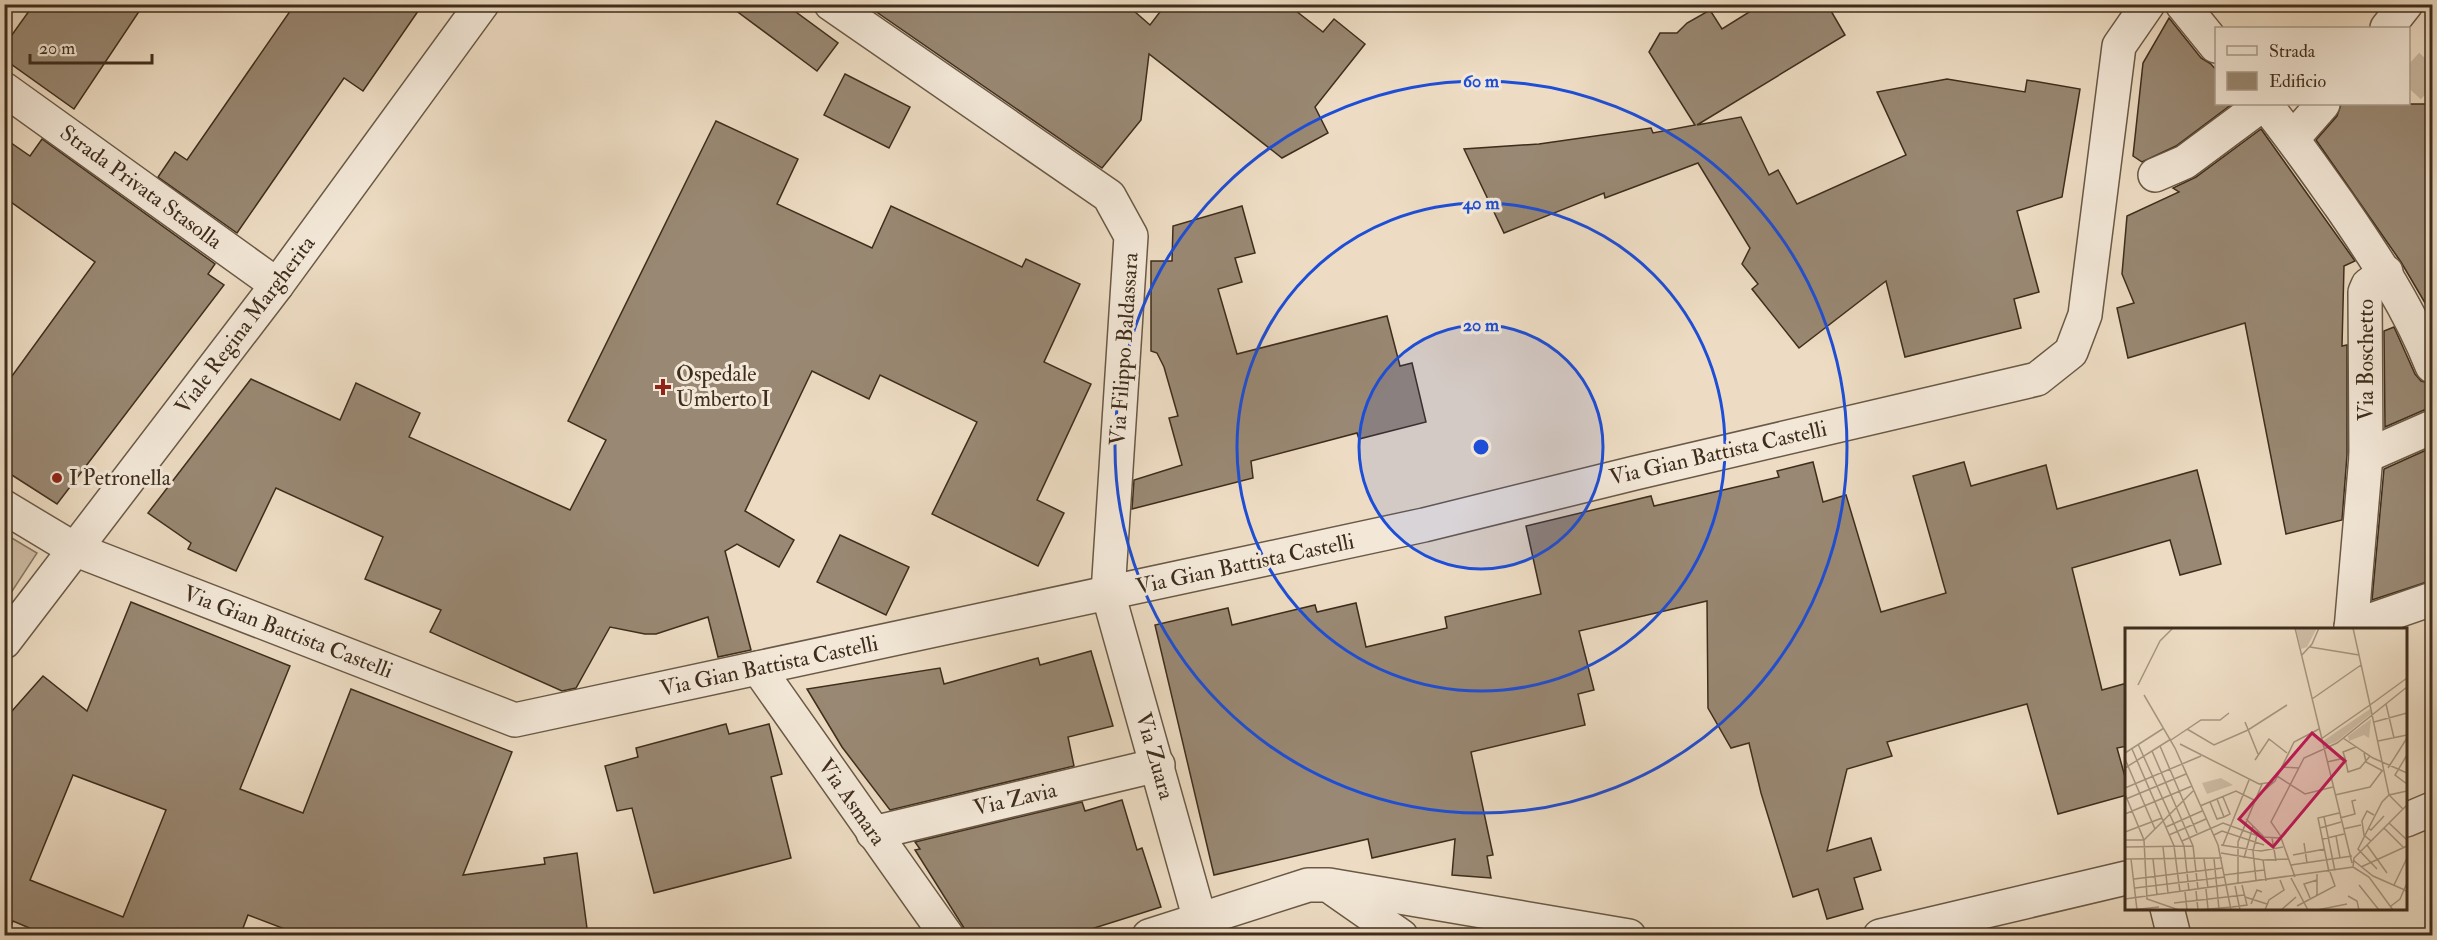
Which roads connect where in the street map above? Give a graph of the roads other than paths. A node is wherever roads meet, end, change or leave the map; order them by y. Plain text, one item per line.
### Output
1 (482, 4) edge
2 (831, 4) edge
3 (2148, 4) edge
4 (2182, 4) edge
5 (2406, 4) edge
6 (2387, 27) edge
7 (2215, 44) edge
8 (4, 89) edge
9 (2263, 105) edge
10 (2265, 105) edge
11 (2322, 105) edge
12 (2293, 138) junction
13 (2155, 175) dead end
14 (2386, 272) junction
15 (277, 285) junction
16 (2433, 366) edge
17 (2433, 427) edge
18 (2366, 456) junction
19 (4, 507) edge
20 (74, 549) junction
21 (1108, 593) junction
22 (2433, 599) edge
23 (2351, 628) edge
24 (4, 642) edge
25 (758, 668) junction
26 (1158, 765) junction
27 (2433, 808) edge
28 (2407, 820) edge
29 (873, 833) junction
30 (2125, 878) edge
31 (1329, 885) junction
32 (2167, 910) edge
33 (1200, 920) junction
34 (1892, 934) edge
35 (947, 936) edge
36 (1149, 936) edge
37 (1401, 936) edge
38 (1629, 936) edge
39 (2174, 936) edge

1 - 15 street, Viale Regina Margherita
2 - 21 street, Via Filippo Baldassara
3 - 21 street, Via Gian Battista Castelli
4 - 7 street
5 - 6 street
8 - 15 street, Strada Privata Stasolla
9 - 13 street
10 - 12 street, Via Boschetto
11 - 12 street
12 - 14 street, Via Boschetto
14 - 16 street
14 - 18 street, Via Boschetto
15 - 20 street, Viale Regina Margherita
17 - 18 street
18 - 23 street, Via Boschetto
19 - 20 street, Via Gian Battista Castelli
20 - 24 street, Viale Regina Margherita
20 - 25 street, Via Gian Battista Castelli
21 - 25 street, Via Gian Battista Castelli
21 - 26 street, Via Zuara
22 - 23 street
25 - 29 street, Via Asmara
26 - 29 street, Via Zavia
26 - 33 street, Via Zuara
27 - 28 street
29 - 35 street, Via Asmara
30 - 34 street
31 - 33 street
31 - 37 street
31 - 38 street
32 - 39 street
33 - 36 street

